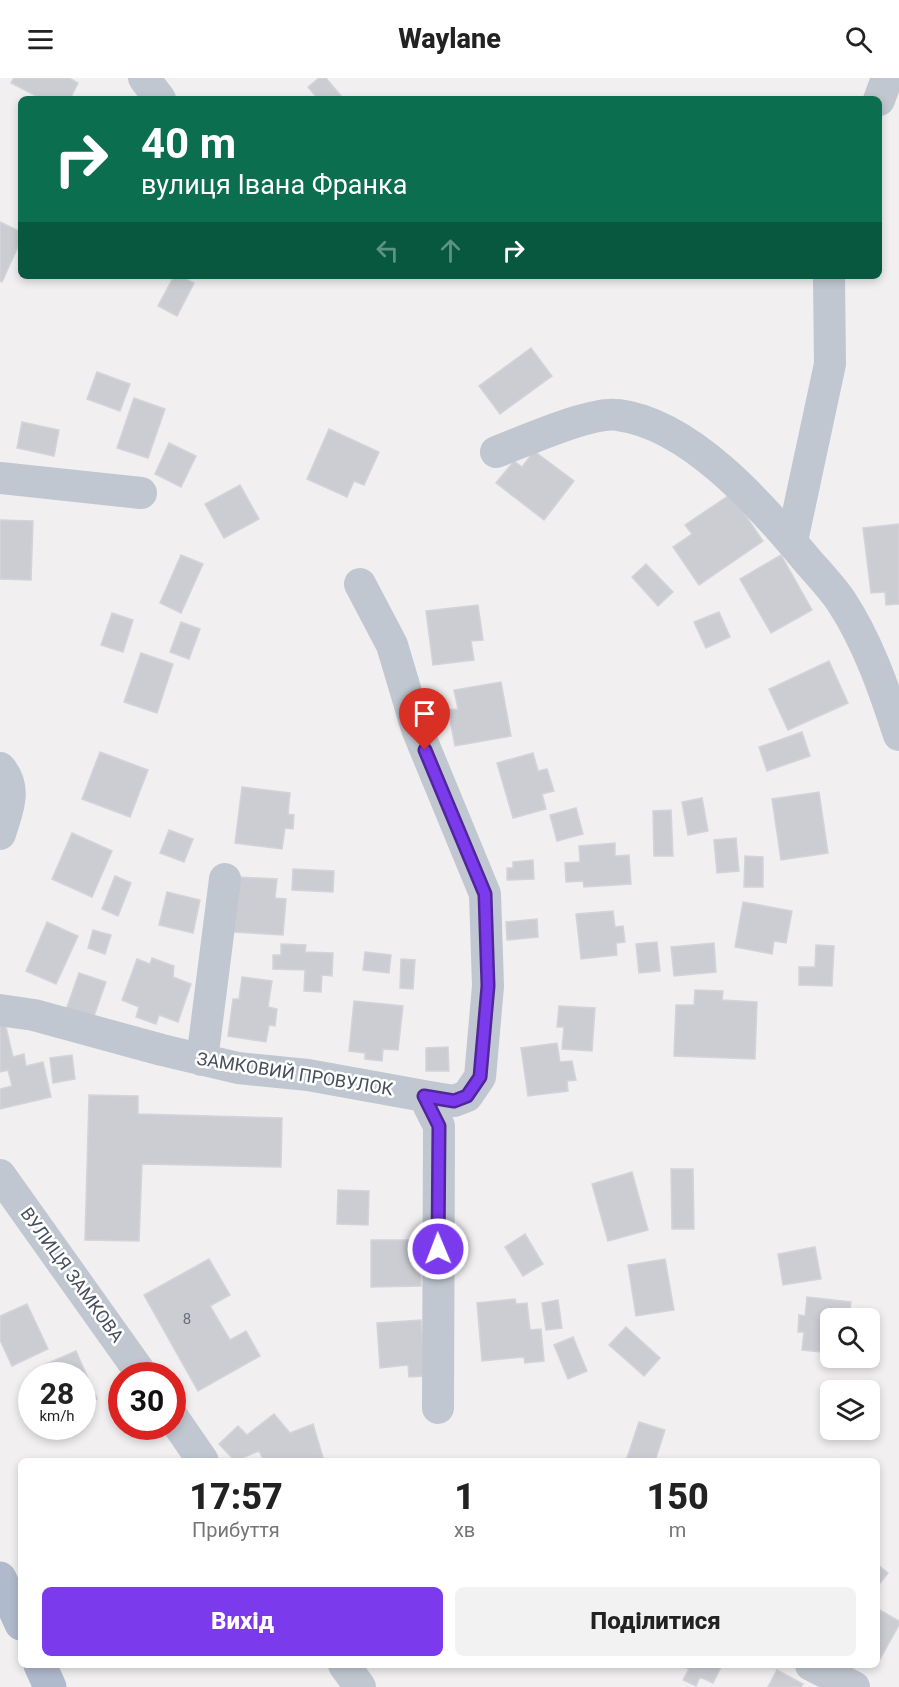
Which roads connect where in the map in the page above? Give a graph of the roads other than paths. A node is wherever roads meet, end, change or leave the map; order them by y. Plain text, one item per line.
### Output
1 (144, 78) edge
2 (887, 78) edge
3 (158, 96) edge
4 (880, 96) edge
5 (830, 279) edge
6 (496, 452) dead end
7 (0, 478) edge
8 (141, 493) dead end
9 (792, 541) junction
10 (360, 584) dead end
11 (899, 735) edge
12 (0, 768) edge
13 (0, 834) edge
14 (225, 879) dead end
15 (0, 1010) edge
16 (202, 1060) junction
17 (424, 1096) junction
18 (0, 1175) edge
19 (133, 1362) edge
20 (438, 1408) dead end
21 (186, 1436) edge
22 (201, 1458) edge
23 (0, 1578) edge
24 (18, 1617) edge
25 (41, 1668) edge
26 (817, 1668) edge
27 (50, 1687) edge
28 (854, 1687) edge

1 - 3 street
2 - 4 street
5 - 9 street
6 - 9 street
7 - 8 street
9 - 11 street
10 - 17 street, ЗАМКОВИЙ ПРОВУЛОК
12 - 13 street
14 - 16 street
15 - 16 street, ЗАМКОВИЙ ПРОВУЛОК
16 - 17 street, ЗАМКОВИЙ ПРОВУЛОК
17 - 20 street
18 - 19 street, ВУЛИЦЯ ЗАМКОВА
21 - 22 street
23 - 24 main road
25 - 27 main road
26 - 28 street

